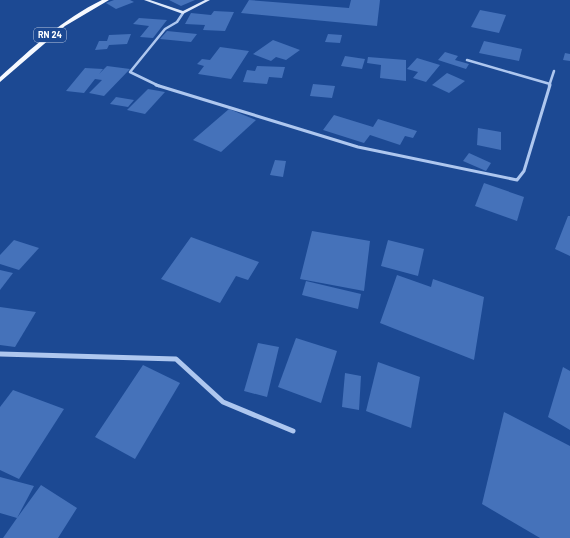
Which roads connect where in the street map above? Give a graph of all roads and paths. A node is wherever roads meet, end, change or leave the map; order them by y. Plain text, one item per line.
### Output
1 (106, 0) edge
2 (146, 0) edge
3 (208, 0) edge
4 (183, 14) junction
5 (467, 60) dead end
6 (554, 71) dead end
7 (0, 80) edge
8 (550, 84) junction
9 (0, 354) edge
10 (293, 431) dead end

1 - 7 main road, RN 24
2 - 4 main road
3 - 4 main road
4 - 8 street
5 - 8 street
6 - 8 street
9 - 10 street

